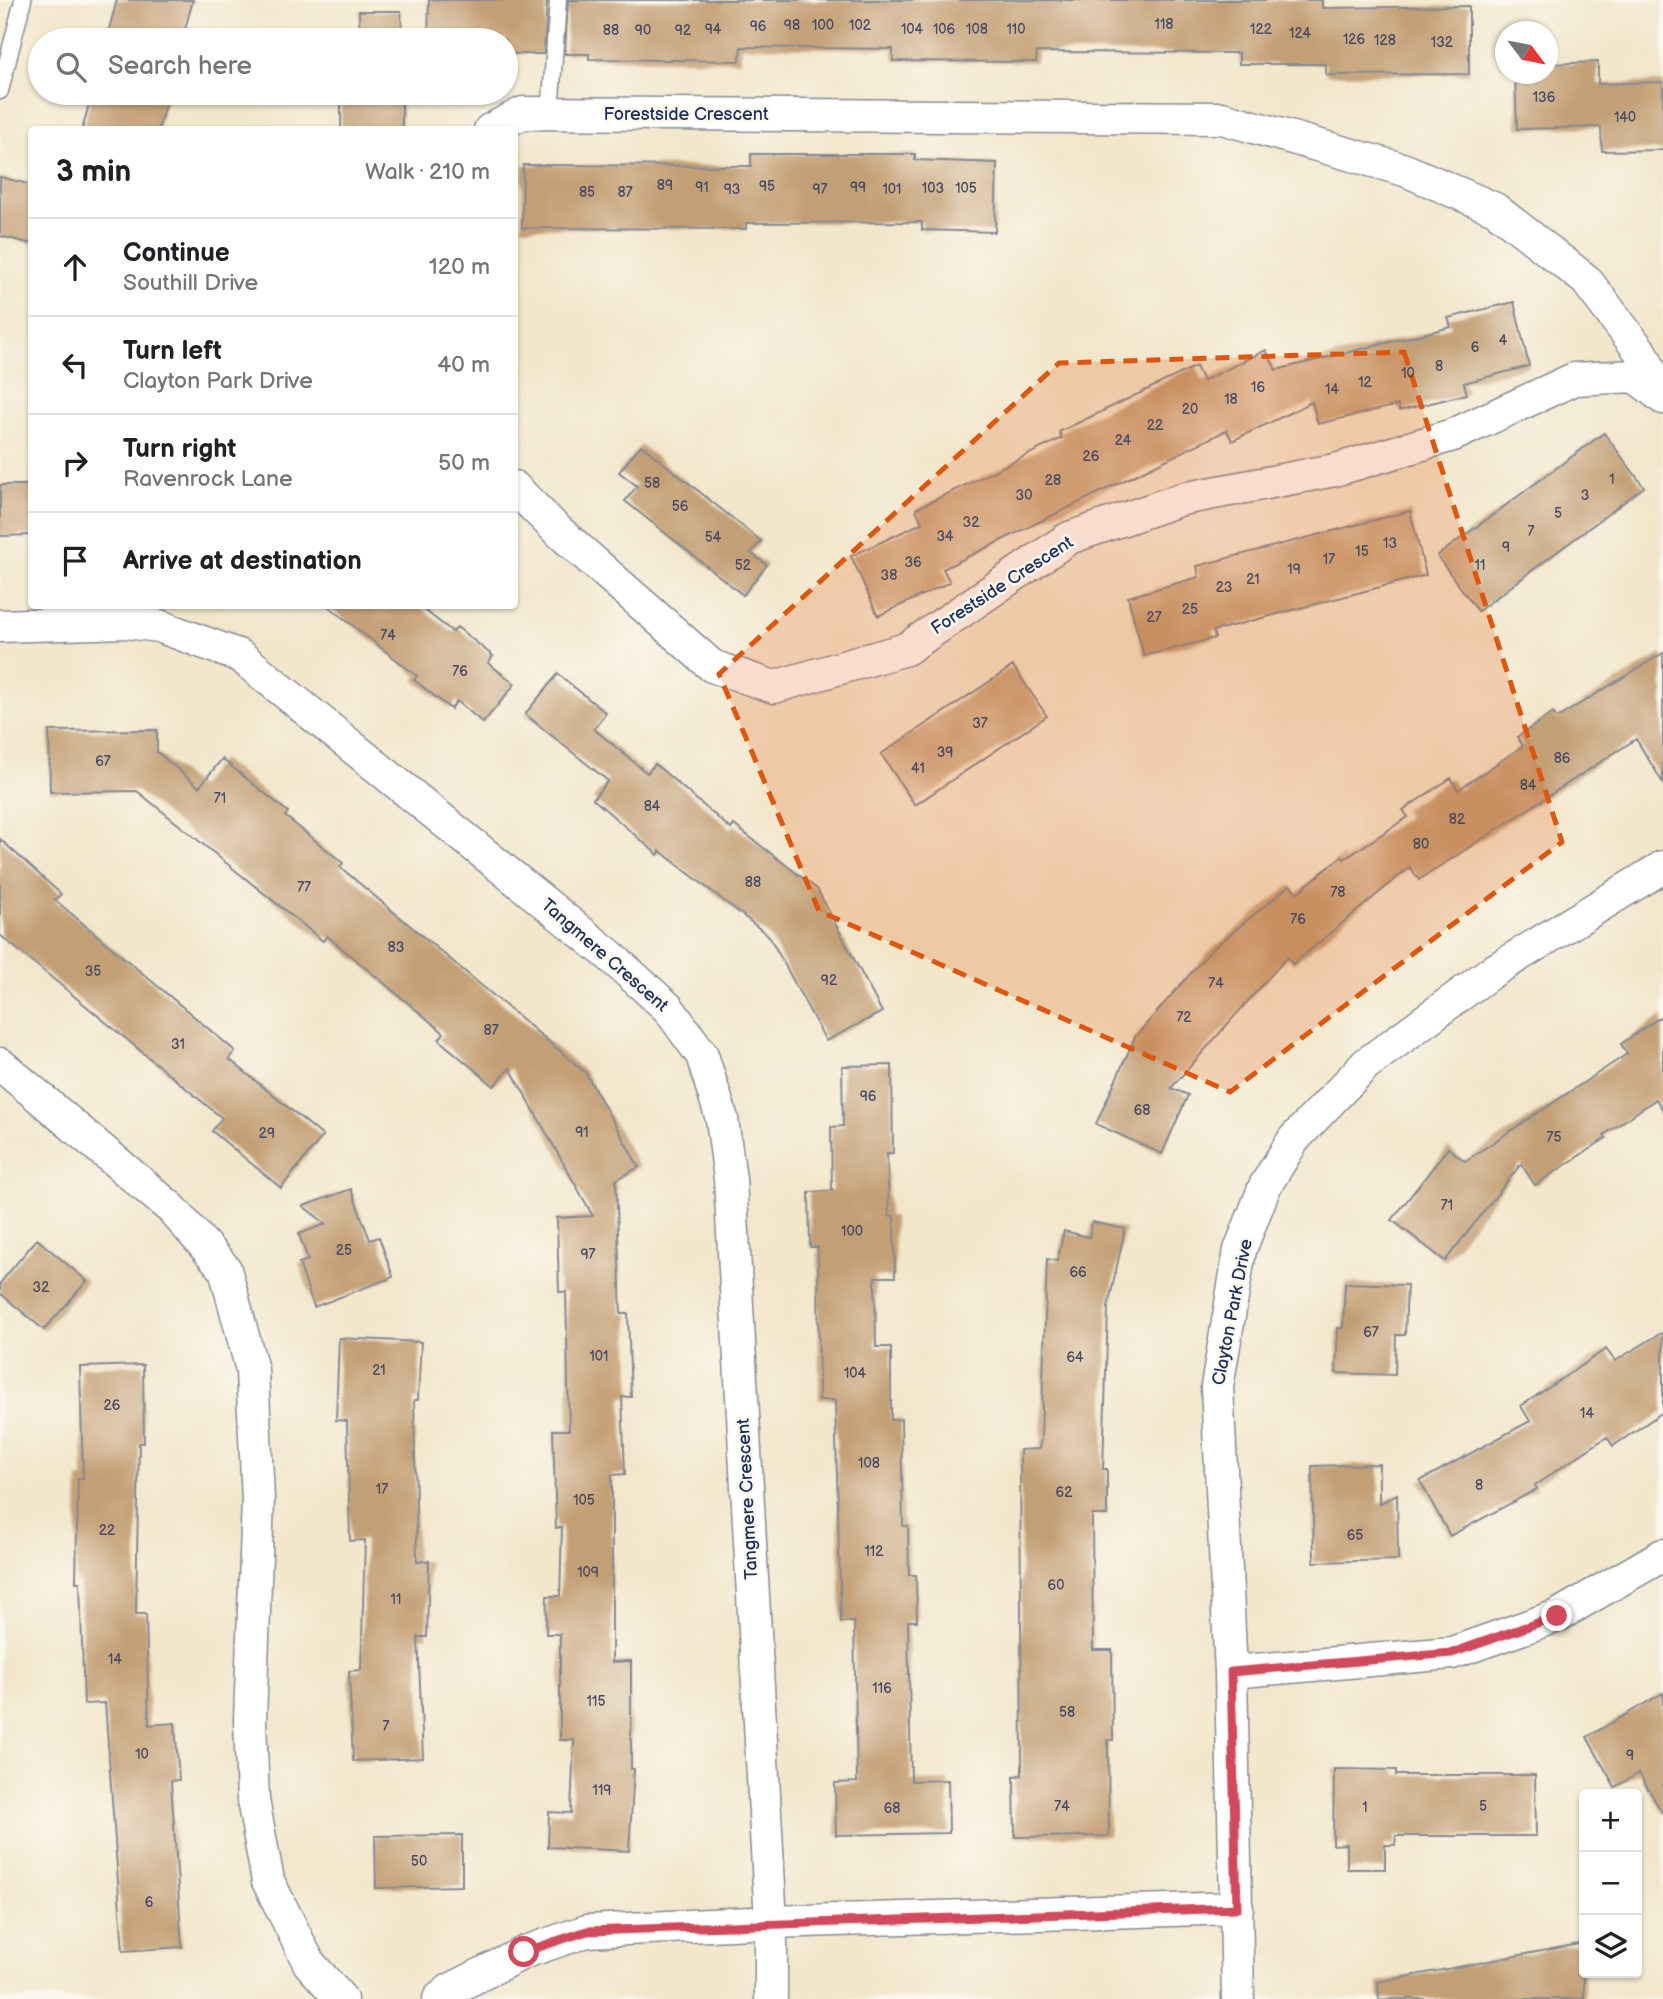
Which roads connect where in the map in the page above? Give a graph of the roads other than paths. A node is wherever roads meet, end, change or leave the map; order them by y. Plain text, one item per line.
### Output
1 (23, 0) edge
2 (558, 0) edge
3 (0, 92) edge
4 (550, 114) junction
5 (498, 126) edge
6 (1663, 399) edge
7 (518, 491) edge
8 (0, 626) edge
9 (1663, 867) edge
10 (0, 1063) edge
11 (1663, 1555) edge
12 (1231, 1672) junction
13 (1237, 1908) junction
14 (771, 1922) junction
15 (341, 1999) edge
16 (439, 1999) edge
17 (771, 1999) edge
18 (1238, 1999) edge

1 - 3 lane
2 - 4 lane
4 - 5 street, Forestside Crescent
4 - 6 street, Forestside Crescent
6 - 7 street, Forestside Crescent
8 - 14 street, Tangmere Crescent
9 - 12 street, Clayton Park Drive
10 - 15 street
11 - 12 street
12 - 13 street, Clayton Park Drive
13 - 14 street
13 - 18 street, Clayton Park Drive
14 - 16 street
14 - 17 street, Tangmere Crescent

